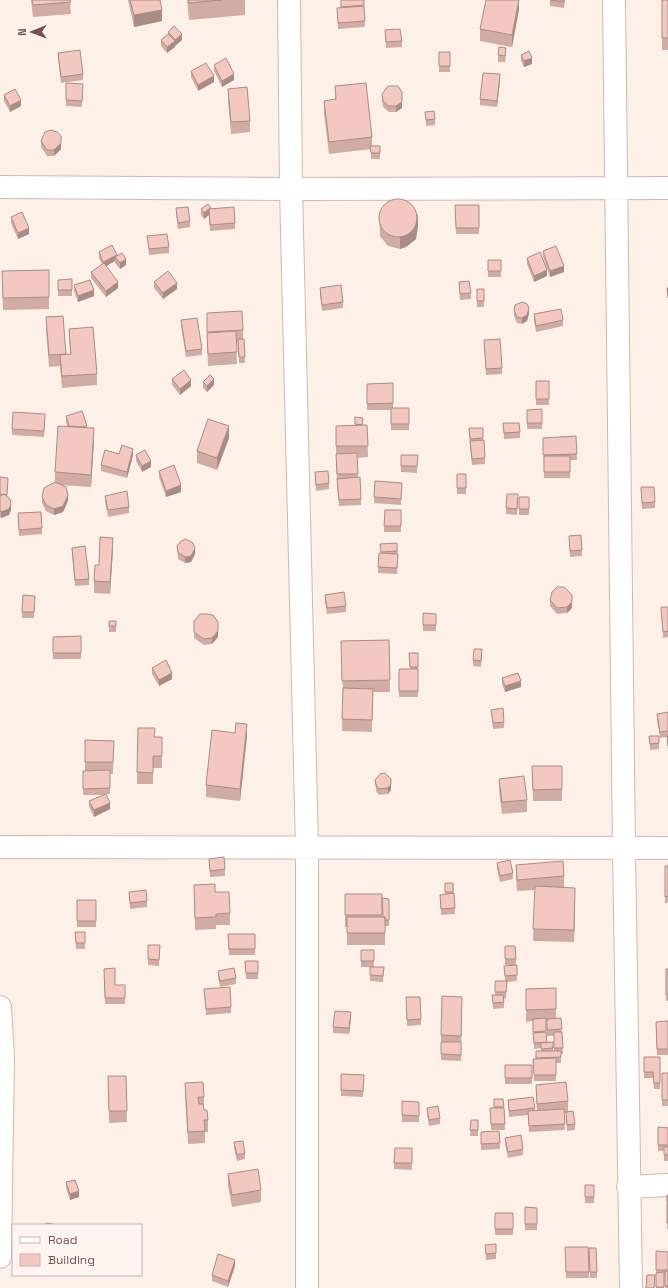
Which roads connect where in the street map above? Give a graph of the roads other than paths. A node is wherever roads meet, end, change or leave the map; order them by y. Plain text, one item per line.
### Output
1 (289, 0) edge
2 (614, 0) edge
3 (0, 187) edge
4 (617, 188) junction
5 (668, 188) edge
6 (291, 189) junction
7 (0, 847) edge
8 (307, 848) junction
9 (668, 848) edge
10 (624, 849) junction
11 (0, 1007) edge
12 (2, 1058) edge
13 (668, 1185) edge
14 (628, 1187) junction
15 (0, 1257) edge
16 (307, 1288) edge
17 (631, 1288) edge

1 - 6 street
2 - 4 street
3 - 6 street
4 - 5 street
4 - 6 street
4 - 10 street
6 - 8 street
7 - 8 street
8 - 10 street
8 - 16 street
9 - 10 street
10 - 14 street
11 - 12 street
12 - 15 street
13 - 14 street
14 - 17 street

